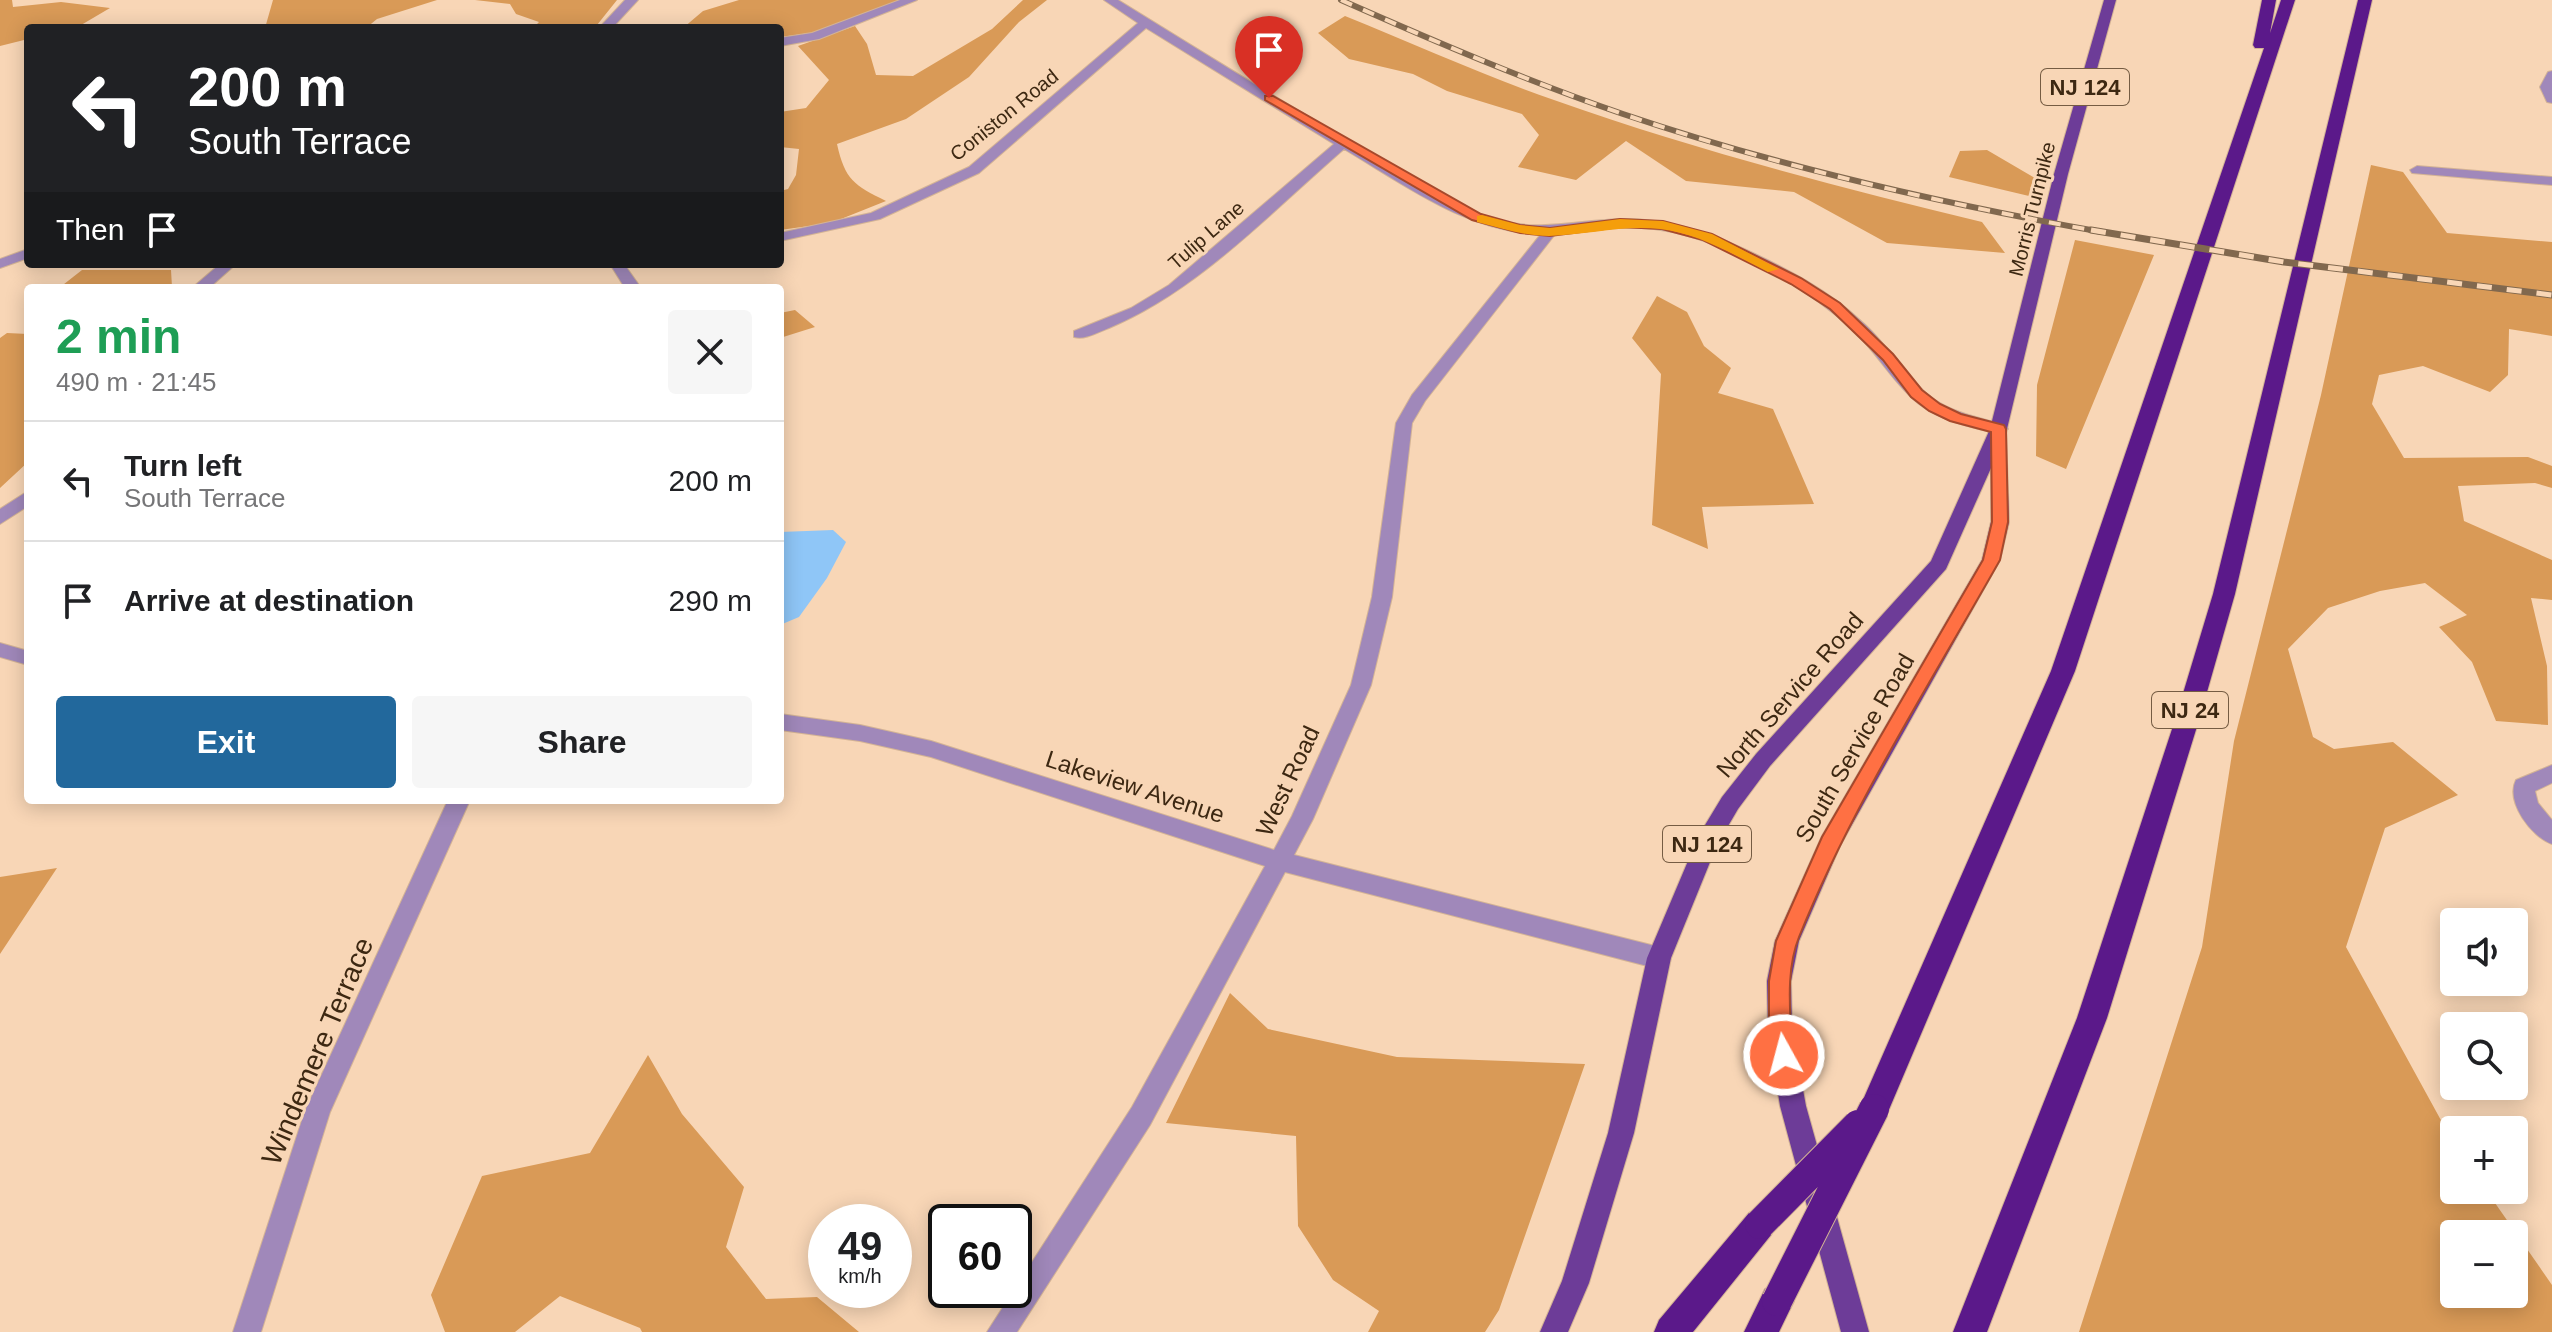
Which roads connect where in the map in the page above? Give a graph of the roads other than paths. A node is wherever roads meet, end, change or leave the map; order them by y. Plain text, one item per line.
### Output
1 (632, 0) edge
2 (911, 0) edge
3 (1110, 0) edge
4 (2110, 0) edge
5 (2269, 0) edge
6 (2288, 0) edge
7 (2365, 0) edge
8 (1146, 22) junction
9 (609, 24) edge
10 (784, 41) edge
11 (2552, 75) edge
12 (2552, 99) edge
13 (1343, 143) junction
14 (2238, 154) junction
15 (2417, 170) dead end
16 (2552, 181) edge
17 (1550, 232) junction
18 (784, 236) edge
19 (24, 255) edge
20 (0, 264) edge
21 (224, 268) edge
22 (205, 284) edge
23 (1080, 334) dead end
24 (1999, 429) junction
25 (24, 500) edge
26 (0, 518) edge
27 (0, 650) edge
28 (24, 657) edge
29 (784, 723) edge
30 (2552, 774) edge
31 (457, 804) edge
32 (2552, 835) edge
33 (1279, 861) junction
34 (1659, 958) junction
35 (1874, 1109) junction
36 (247, 1332) edge
37 (1001, 1332) edge
38 (1554, 1332) edge
39 (1671, 1332) edge
40 (1761, 1332) edge
41 (1855, 1332) edge
42 (1970, 1332) edge

1 - 9 street
2 - 10 street
3 - 8 street
4 - 24 main road, Morris Turnpike / NJ 124
5 - 14 highway
6 - 14 highway
7 - 42 highway, NJ 24
8 - 13 street
8 - 18 street, Coniston Road
11 - 12 street
13 - 17 street
13 - 23 street, Tulip Lane
14 - 35 highway
15 - 16 street
17 - 24 street
17 - 33 street, West Road
19 - 20 street
21 - 22 street
24 - 34 main road, North Service Road / NJ 124
24 - 41 main road, South Service Road / NJ 124
25 - 26 street
27 - 28 street
29 - 33 street, Lakeview Avenue
30 - 32 street
31 - 36 street, Windemere Terrace
33 - 34 street, Lakeview Avenue
33 - 37 street, West Road
34 - 38 main road, North Service Road / NJ 124
35 - 39 highway, bridge
35 - 40 highway, bridge

